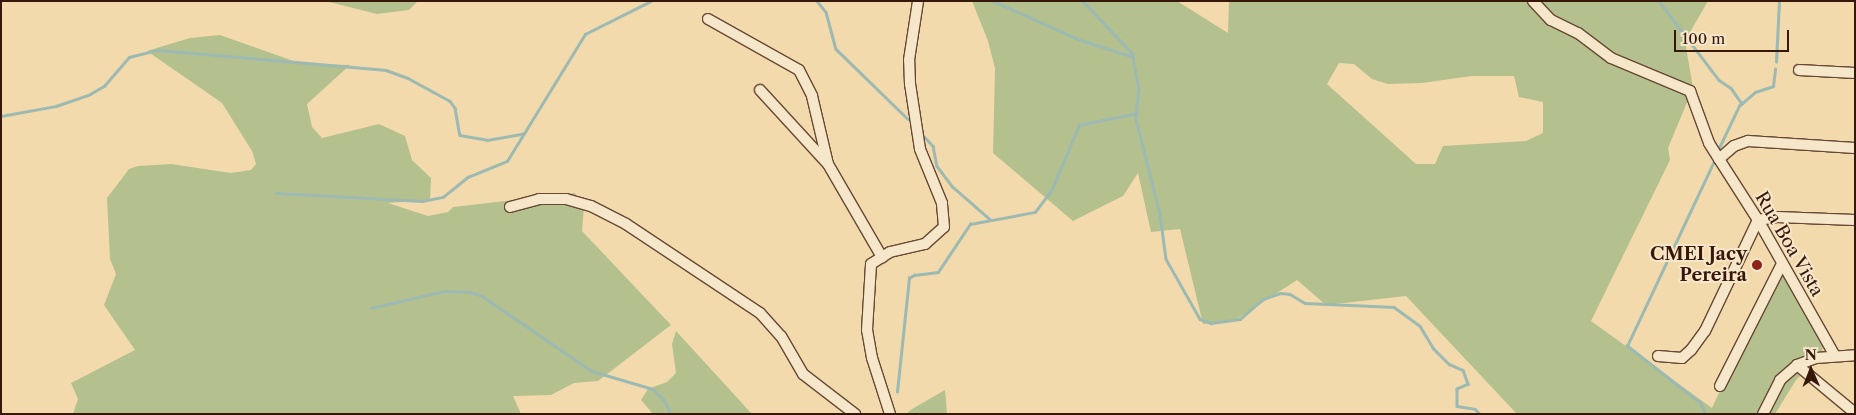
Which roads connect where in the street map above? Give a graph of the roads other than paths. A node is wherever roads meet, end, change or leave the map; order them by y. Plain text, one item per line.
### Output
1 (918, 1) edge
2 (1533, 1) edge
3 (708, 19) dead end
4 (1799, 70) dead end
5 (1855, 74) edge
6 (760, 90) dead end
7 (1855, 148) edge
8 (1719, 159) junction
9 (828, 164) junction
10 (510, 206) dead end
11 (1758, 220) junction
12 (1855, 220) edge
13 (882, 257) junction
14 (1782, 264) junction
15 (1658, 356) dead end
16 (1835, 356) junction
17 (1855, 356) edge
18 (1797, 365) junction
19 (1720, 386) dead end
20 (1849, 409) edge
21 (855, 414) edge
22 (890, 414) edge
23 (1763, 414) edge

1 - 13 street
2 - 8 street, Rua Boa Vista
3 - 9 street
4 - 5 street
6 - 9 street
7 - 8 street
8 - 11 street, Rua Boa Vista
9 - 13 street
10 - 21 street
11 - 12 street
11 - 14 street, Rua Boa Vista
11 - 15 street
13 - 22 street
14 - 16 street, Rua Boa Vista
14 - 19 street
16 - 17 street
16 - 18 street
18 - 20 street
18 - 23 street

